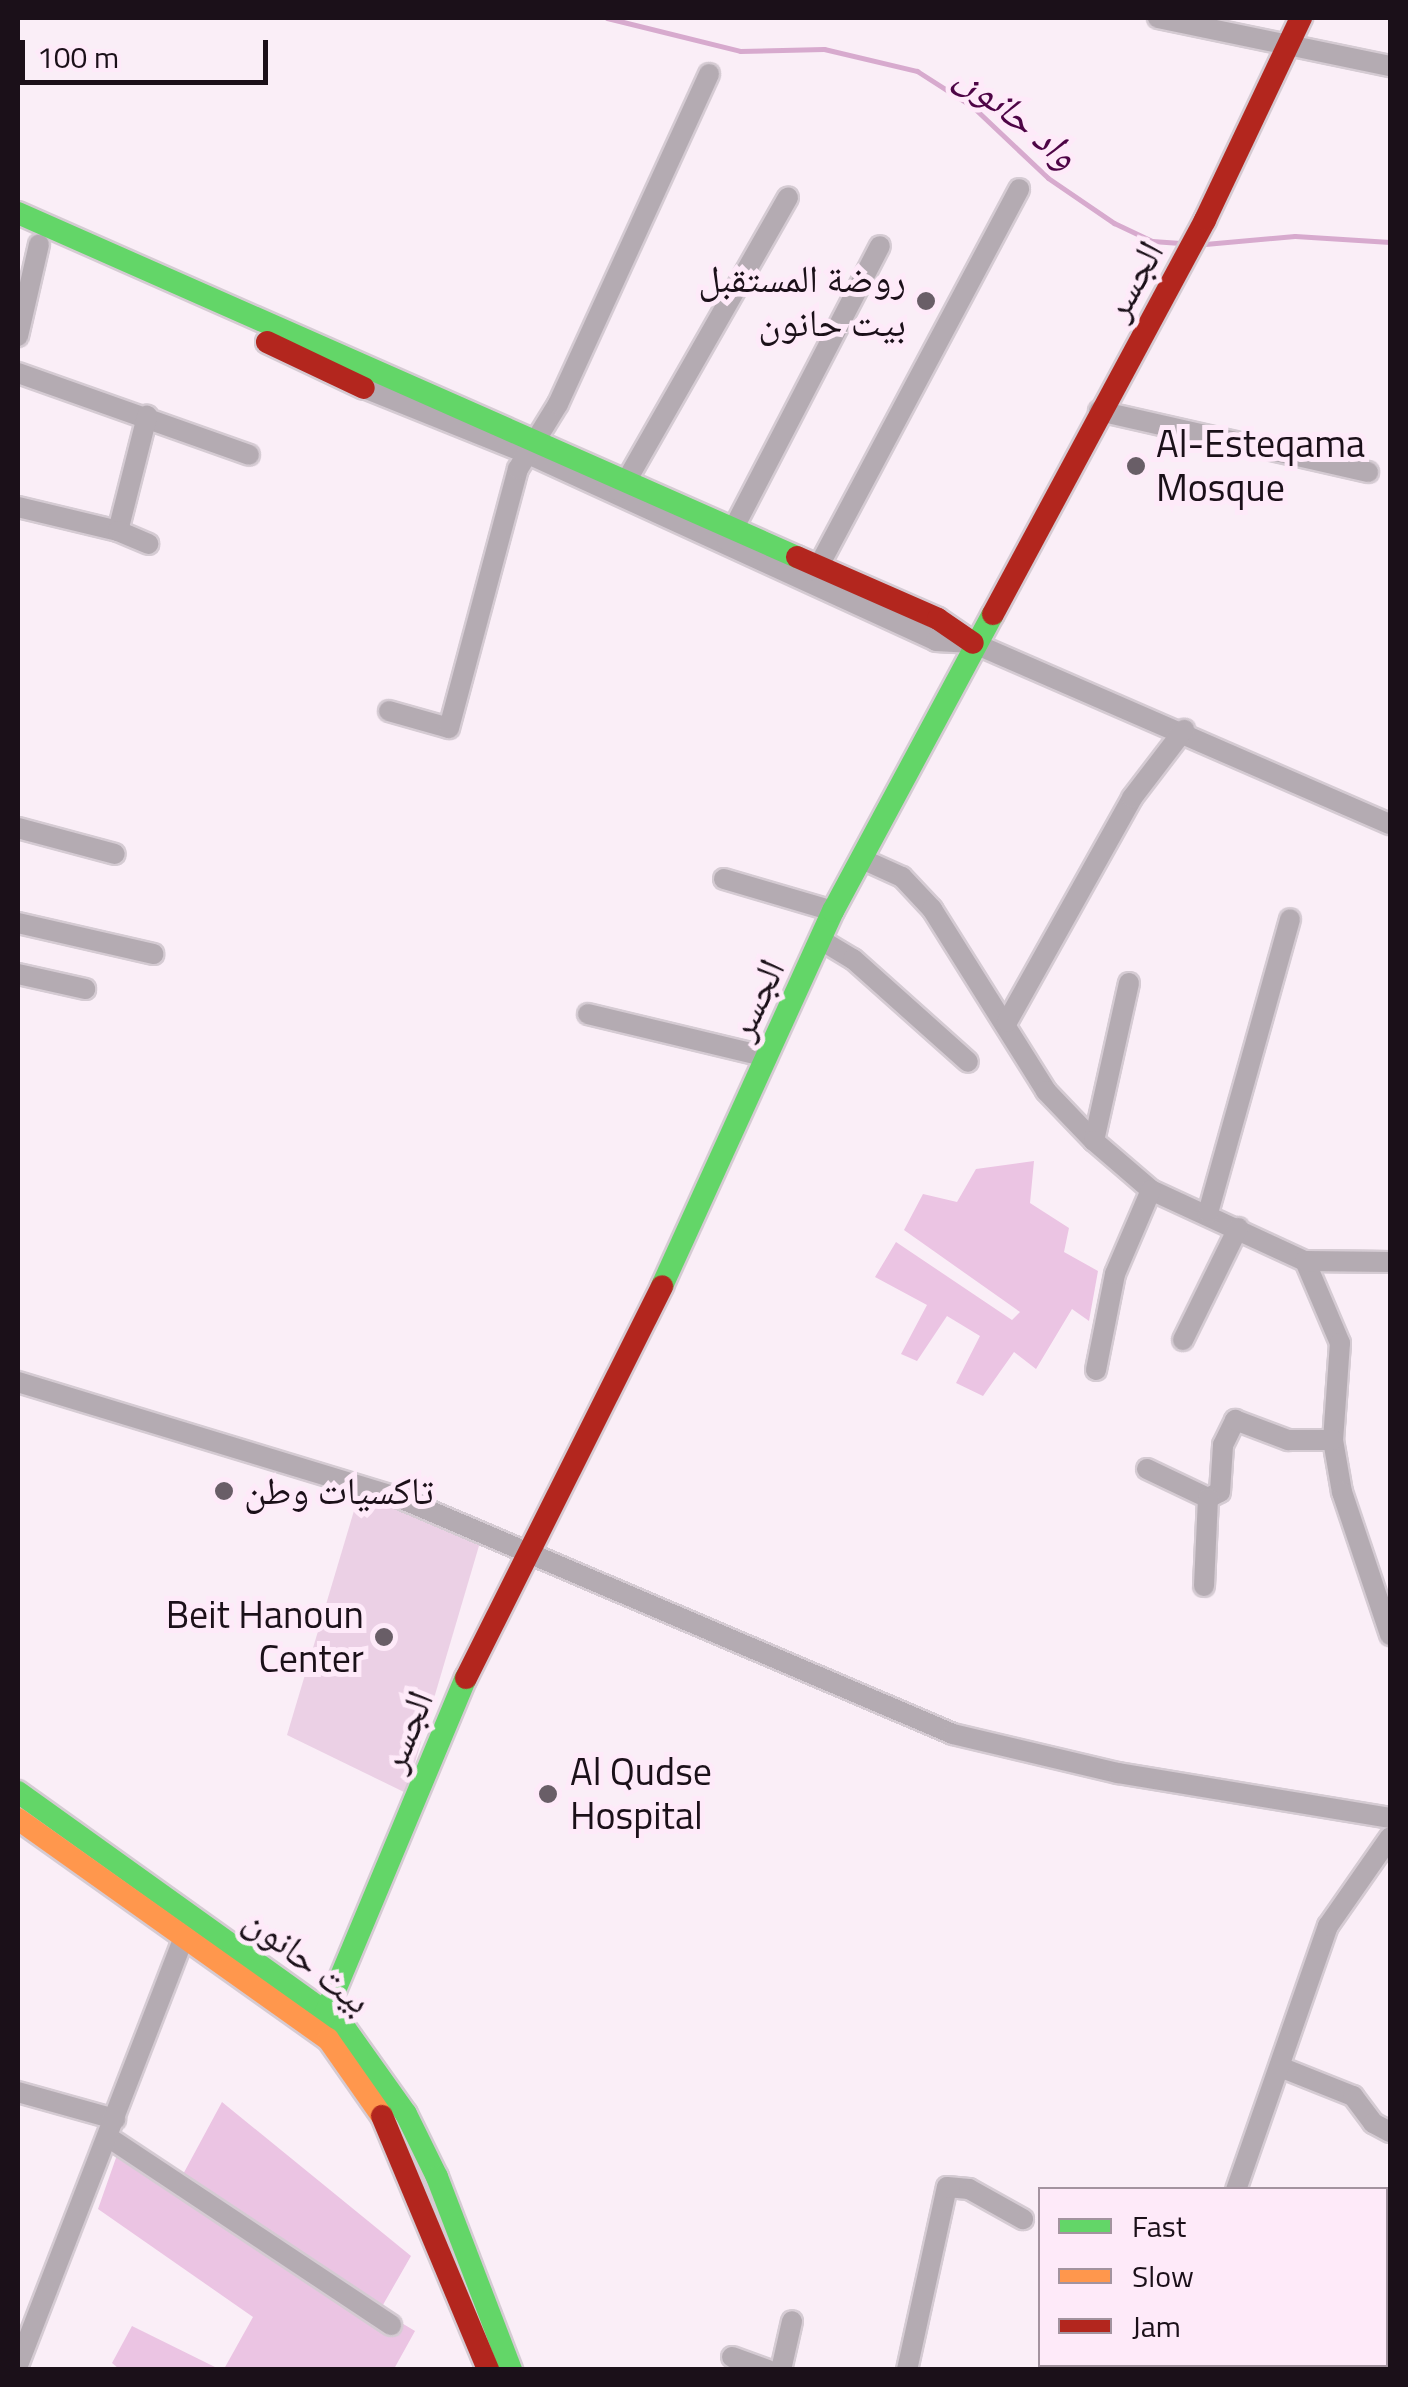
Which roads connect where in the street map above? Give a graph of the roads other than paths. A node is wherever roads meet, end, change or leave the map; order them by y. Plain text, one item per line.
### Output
1 (1158, 18) edge
2 (1301, 18) edge
3 (1290, 50) junction
4 (1390, 66) edge
5 (709, 74) dead end
6 (1018, 189) dead end
7 (788, 197) dead end
8 (18, 213) edge
9 (28, 239) edge
10 (880, 246) dead end
11 (18, 331) edge
12 (18, 373) edge
13 (364, 388) joint
14 (1099, 411) junction
15 (147, 416) junction
16 (531, 447) junction
17 (248, 456) dead end
18 (1368, 472) dead end
19 (621, 490) junction
20 (18, 507) edge
21 (118, 530) junction
22 (728, 538) junction
23 (148, 544) dead end
24 (808, 572) junction
25 (973, 643) junction
26 (389, 711) dead end
27 (1184, 730) junction
28 (1390, 824) edge
29 (18, 828) edge
30 (115, 854) dead end
31 (862, 859) junction
32 (724, 878) dead end
33 (833, 911) junction
34 (1290, 918) dead end
35 (18, 922) edge
36 (822, 940) junction
37 (154, 954) dead end
38 (18, 974) edge
39 (1129, 982) dead end
40 (85, 989) dead end
41 (588, 1014) dead end
42 (1007, 1022) junction
43 (767, 1058) junction
44 (968, 1062) dead end
45 (1094, 1142) junction
46 (1151, 1190) junction
47 (1208, 1213) junction
48 (1238, 1228) junction
49 (1305, 1261) junction
50 (1390, 1262) edge
51 (1183, 1340) dead end
52 (1096, 1370) dead end
53 (18, 1382) edge
54 (1333, 1440) junction
55 (1147, 1469) dead end
56 (1208, 1498) junction
57 (528, 1551) junction
58 (1204, 1586) dead end
59 (1390, 1635) edge
60 (18, 1792) edge
61 (18, 1818) edge
62 (1390, 1818) edge
63 (1390, 1837) edge
64 (183, 1939) junction
65 (326, 2008) junction
66 (318, 2031) junction
67 (1280, 2067) junction
68 (18, 2092) edge
69 (111, 2128) junction
70 (1390, 2132) edge
71 (1241, 2187) edge
72 (1023, 2219) dead end
73 (792, 2321) dead end
74 (391, 2325) dead end
75 (732, 2357) dead end
76 (18, 2364) edge
77 (488, 2370) edge
78 (512, 2370) edge
79 (768, 2370) edge
80 (780, 2370) edge
81 (907, 2370) edge

1 - 3 street
2 - 3 street, الجسر
3 - 4 street
3 - 14 street, الجسر
5 - 16 street
6 - 24 street
7 - 19 street
8 - 16 street
9 - 11 street
9 - 13 street
10 - 22 street
12 - 15 street
13 - 16 street
14 - 18 street
14 - 25 street, الجسر
15 - 17 street
15 - 21 street
16 - 19 street
16 - 26 street
19 - 22 street
20 - 21 street
21 - 23 street
22 - 24 street
24 - 25 street
25 - 27 street
25 - 31 street, الجسر
27 - 28 street
27 - 42 street
29 - 30 street
31 - 33 street, الجسر
31 - 42 street
32 - 33 street
33 - 36 street, الجسر
34 - 47 street
35 - 37 street
36 - 43 street, الجسر
36 - 44 street
38 - 40 street
39 - 45 street
41 - 43 street
42 - 45 street
43 - 57 street, الجسر
45 - 46 street
46 - 47 street
46 - 52 street
47 - 48 street
48 - 49 street
48 - 51 street
49 - 50 street
49 - 54 street
53 - 57 street
54 - 56 street
54 - 59 street
55 - 56 street
56 - 58 street
57 - 62 street
57 - 65 street, الجسر
60 - 65 street, بيت حانون
61 - 64 street, بيت حانون
63 - 67 street
64 - 66 street, بيت حانون
64 - 69 street
65 - 66 street, الجسر
65 - 78 street, بيت حانون
66 - 77 street, بيت حانون
67 - 70 street
67 - 71 street
68 - 69 street
69 - 74 street
69 - 76 street
72 - 81 street
73 - 80 street
75 - 79 street

